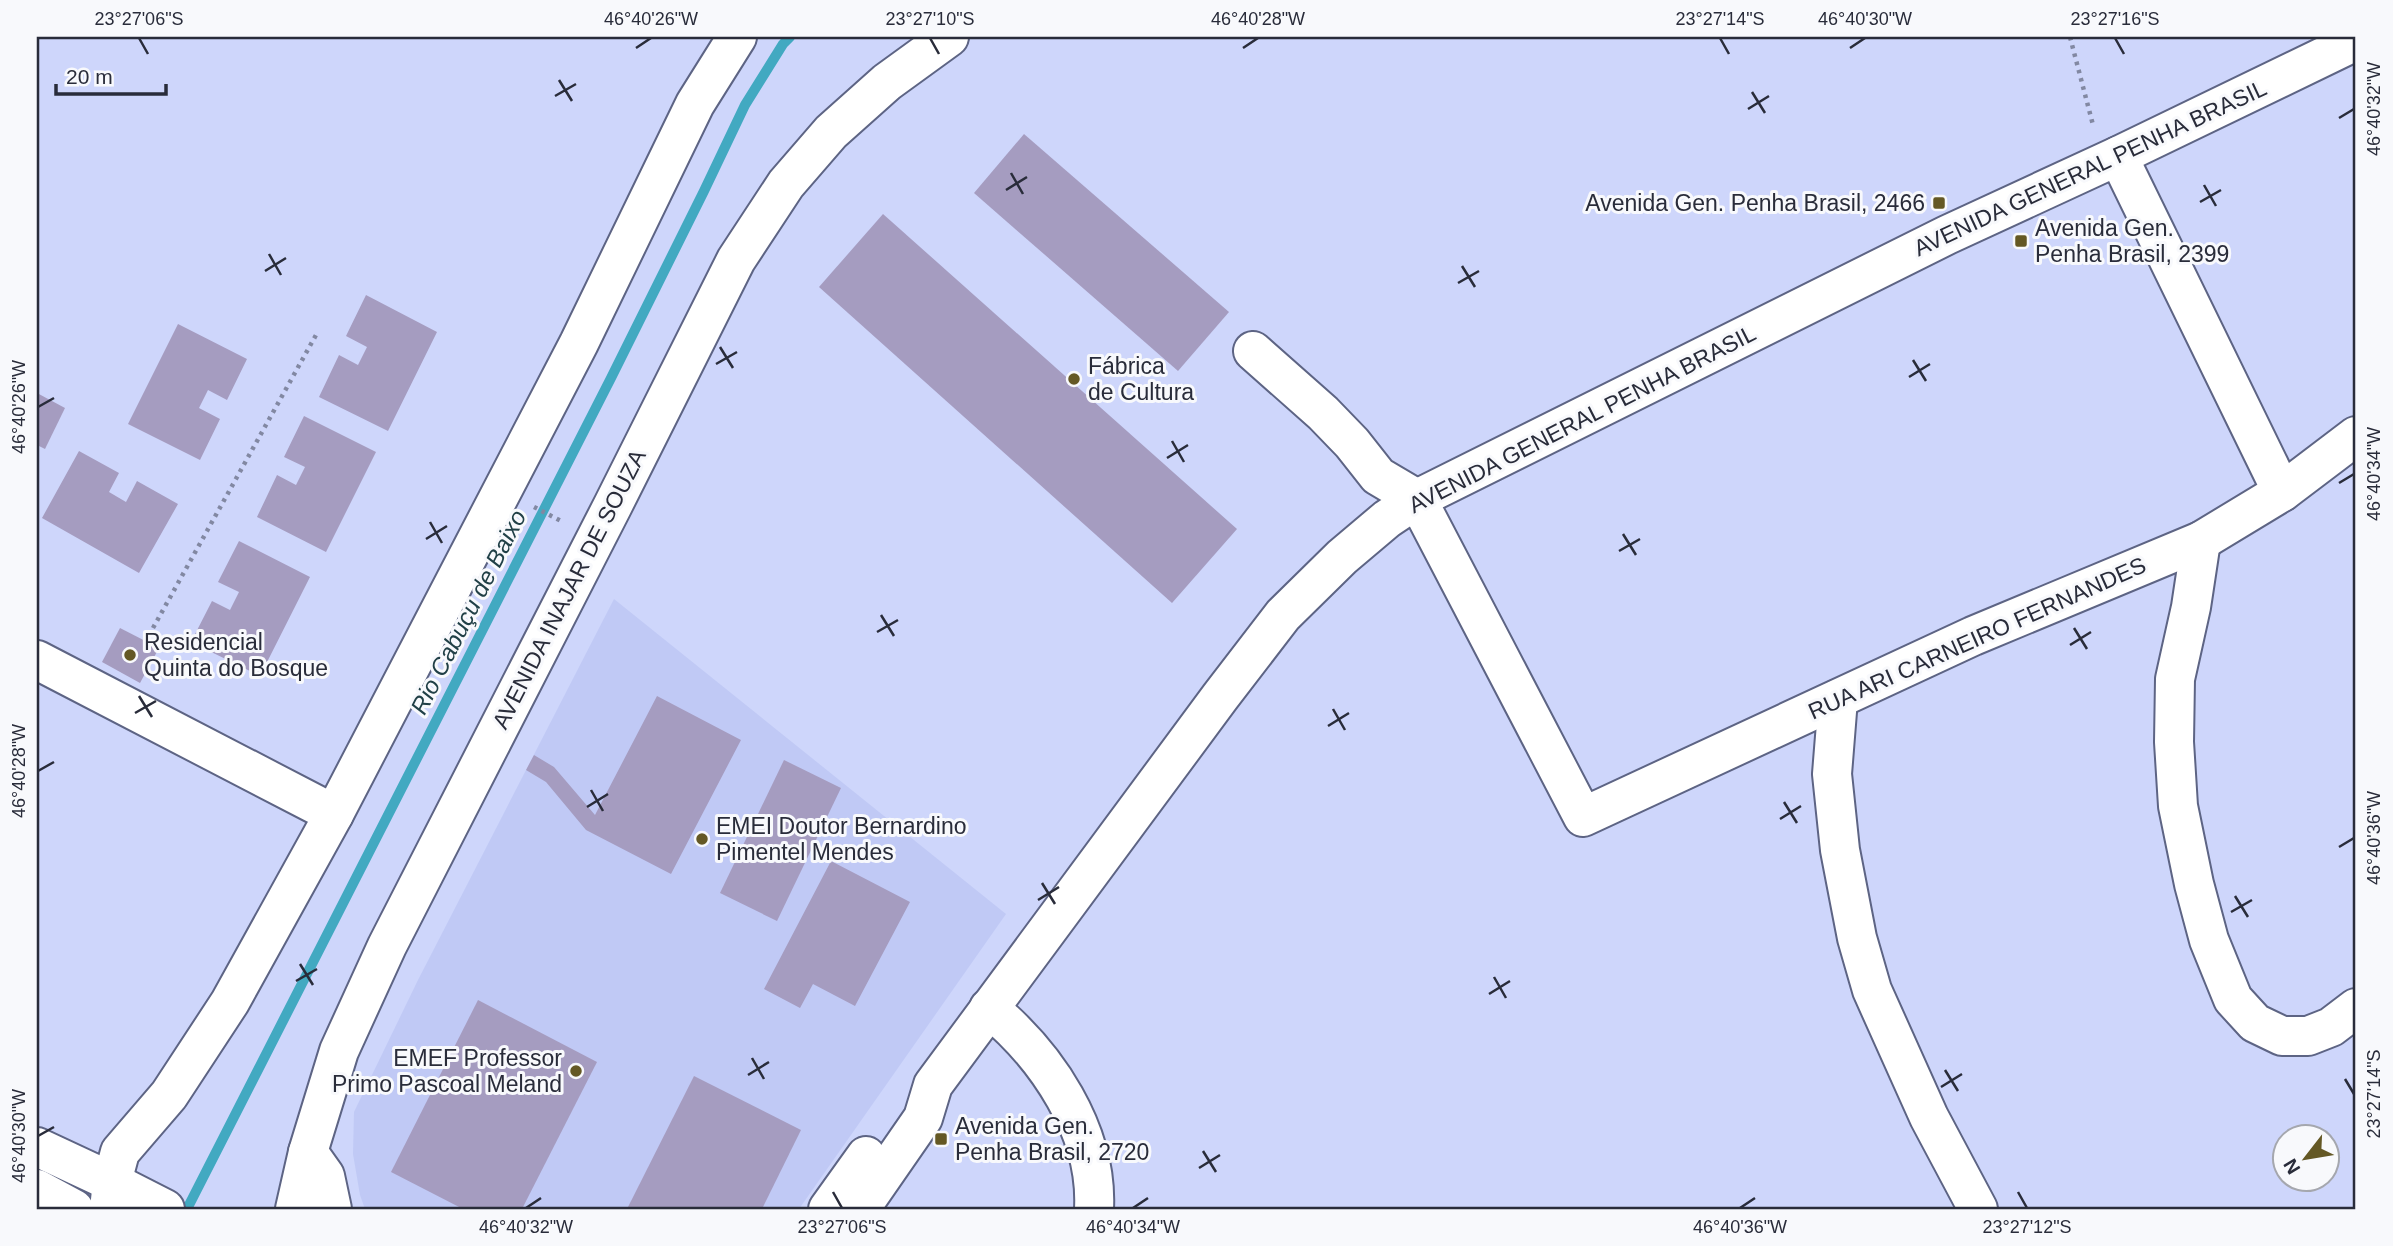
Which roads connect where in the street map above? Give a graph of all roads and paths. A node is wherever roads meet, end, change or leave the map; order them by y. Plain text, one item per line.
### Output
1 (737, 37) edge
2 (948, 37) edge
3 (2070, 37) edge
4 (2356, 41) edge
5 (2110, 160) junction
6 (316, 335) dead end
7 (1253, 351) dead end
8 (2356, 436) edge
9 (2282, 492) junction
10 (1417, 499) junction
11 (531, 506) dead end
12 (567, 524) dead end
13 (2200, 541) junction
14 (153, 628) dead end
15 (37, 660) edge
16 (1838, 699) junction
17 (334, 814) junction
18 (989, 1007) junction
19 (2356, 1008) edge
20 (933, 1085) junction
21 (37, 1147) edge
22 (308, 1152) junction
23 (37, 1189) edge
24 (132, 1199) edge
25 (74, 1209) edge
26 (295, 1209) edge
27 (332, 1209) edge
28 (828, 1209) edge
29 (860, 1209) edge
30 (1094, 1209) edge
31 (1978, 1209) edge

1 - 17 street
2 - 22 street, AVENIDA INAJAR DE SOUZA
3 - 5 path
4 - 5 street, AVENIDA GENERAL PENHA BRASIL
5 - 9 street
5 - 10 street, AVENIDA GENERAL PENHA BRASIL
6 - 14 path
7 - 10 street
8 - 9 street, RUA ARI CARNEIRO FERNANDES
9 - 13 street, RUA ARI CARNEIRO FERNANDES
10 - 16 street, RUA ARI CARNEIRO FERNANDES
10 - 18 street, AVENIDA GENERAL PENHA BRASIL
11 - 12 path
13 - 16 street, RUA ARI CARNEIRO FERNANDES
13 - 19 street
15 - 17 street
16 - 31 street
17 - 24 street
18 - 20 street, AVENIDA GENERAL PENHA BRASIL
18 - 30 street
20 - 28 street, AVENIDA GENERAL PENHA BRASIL
20 - 29 street, AVENIDA GENERAL PENHA BRASIL
21 - 24 street
22 - 26 street, AVENIDA INAJAR DE SOUZA
22 - 27 street
23 - 25 street

